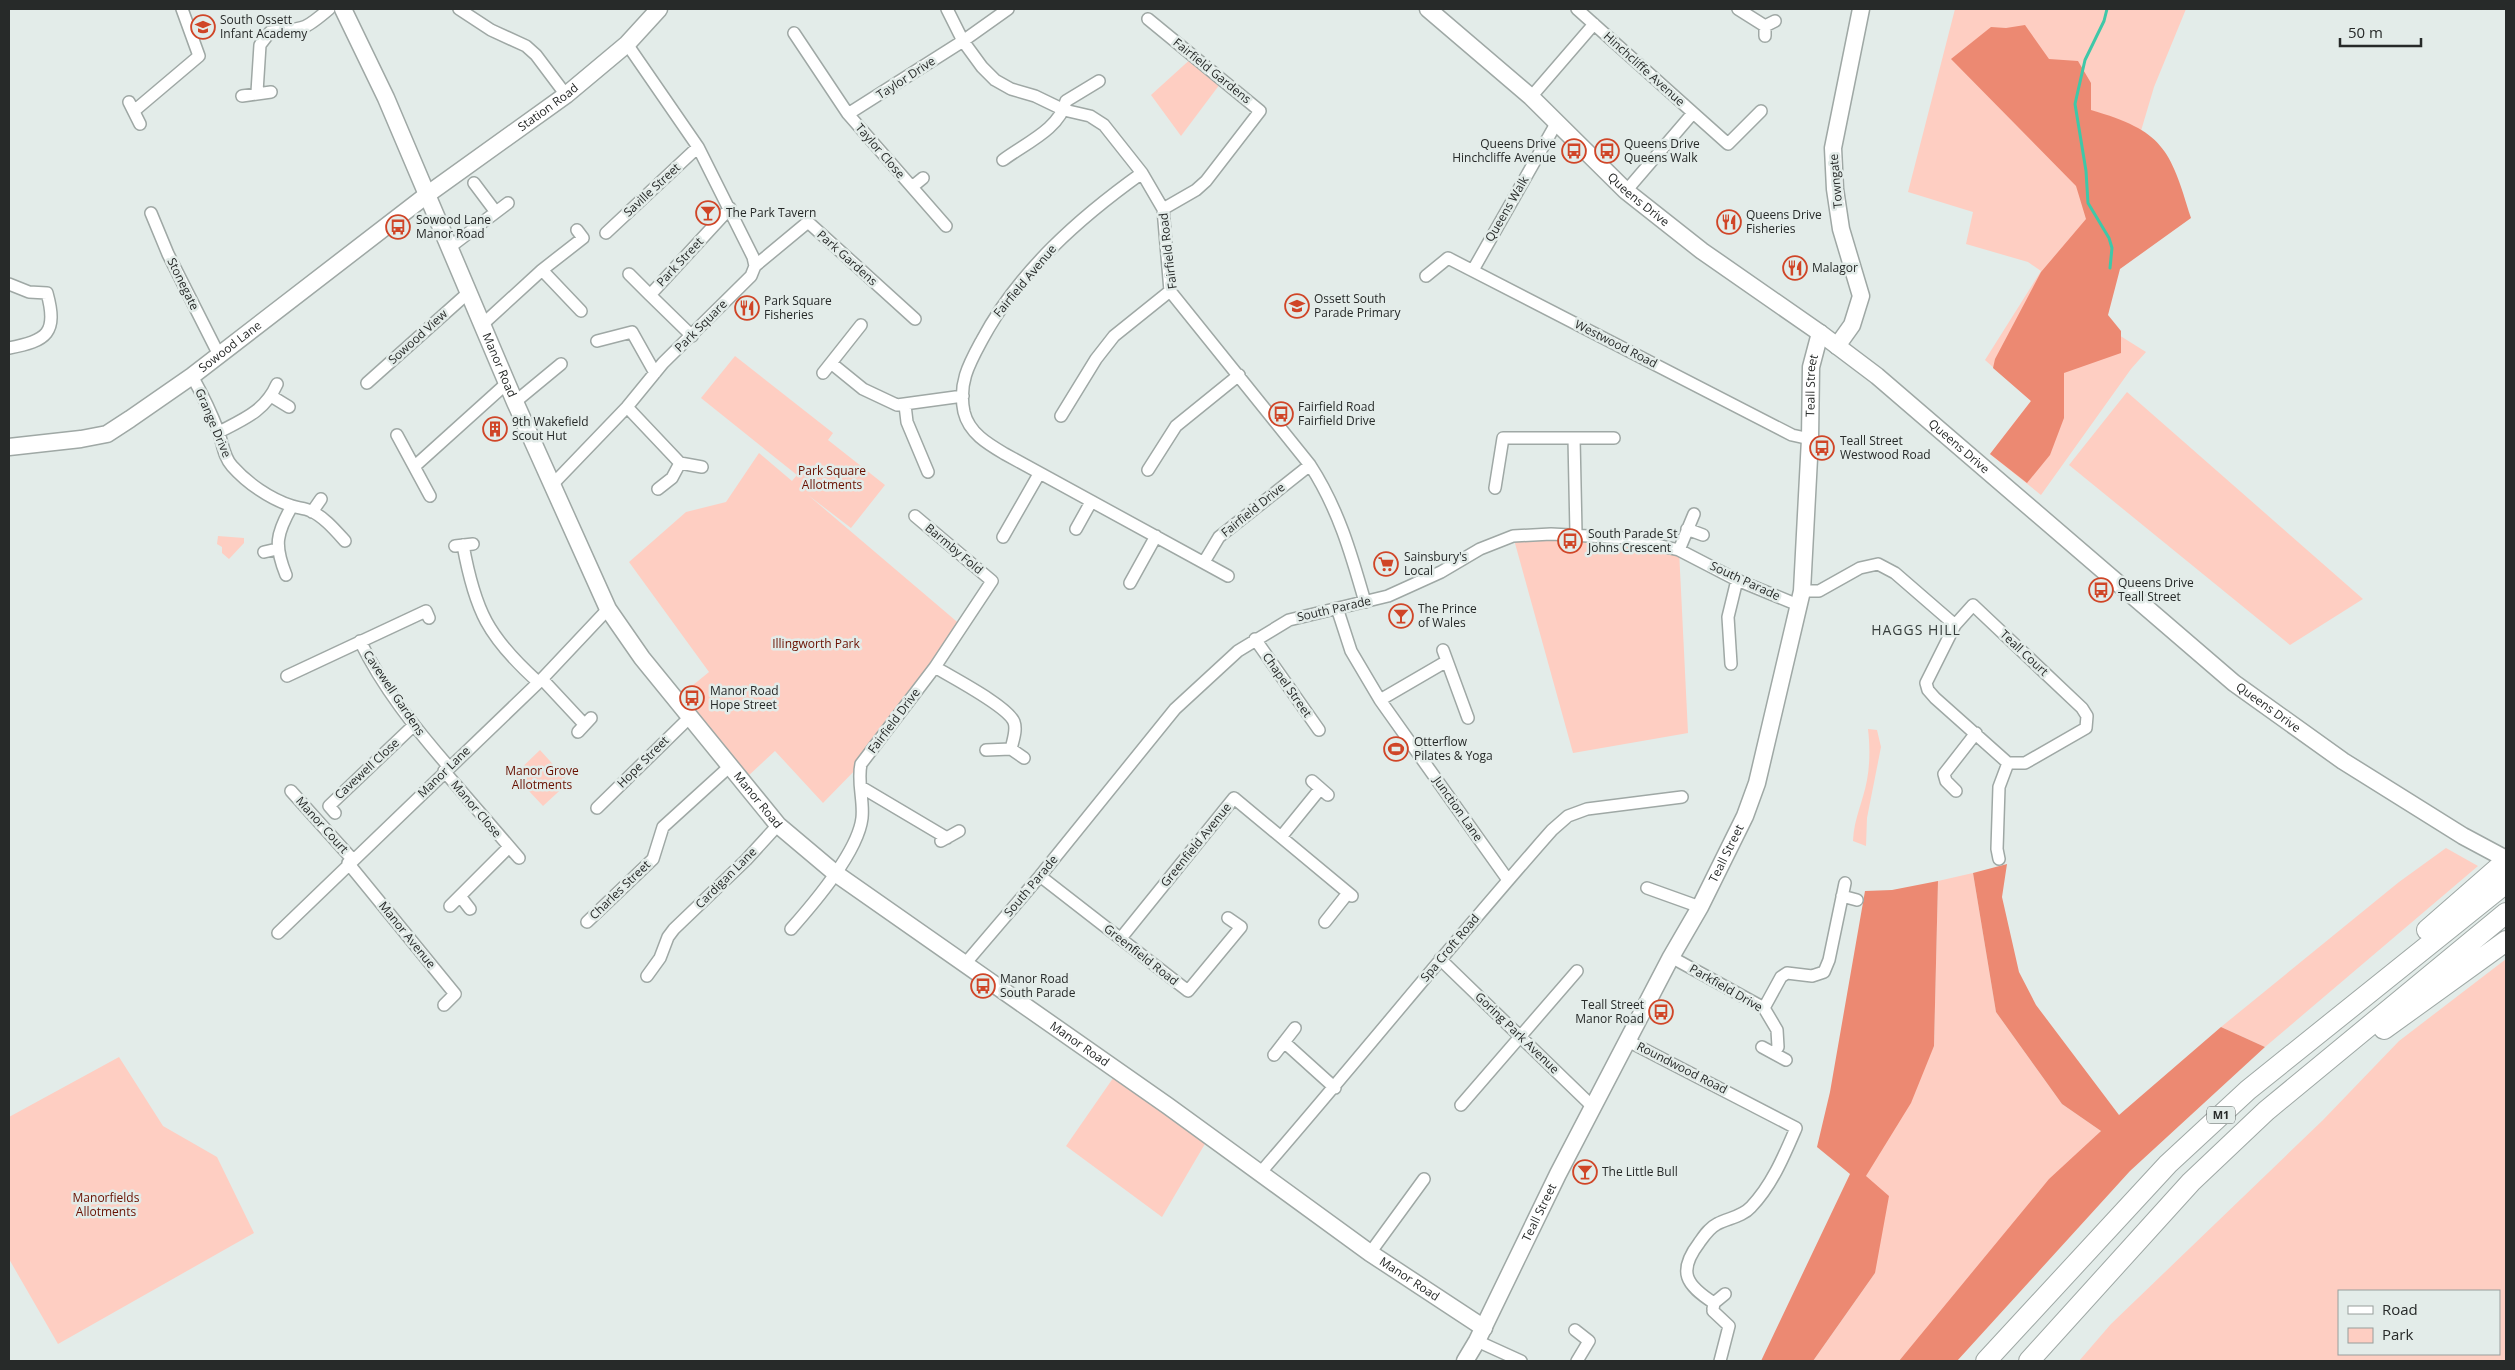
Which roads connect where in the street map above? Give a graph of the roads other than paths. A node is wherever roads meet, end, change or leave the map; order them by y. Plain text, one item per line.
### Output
1 (182, 9) edge
2 (328, 9) edge
3 (343, 9) edge
4 (459, 9) edge
5 (659, 9) edge
6 (947, 9) edge
7 (1008, 9) edge
8 (1428, 9) edge
9 (1577, 9) edge
10 (1738, 9) edge
11 (1861, 9) edge
12 (1148, 19) dead end
13 (1594, 24) junction
14 (1769, 28) dead end
15 (794, 33) dead end
16 (963, 41) junction
17 (627, 44) junction
18 (1099, 81) dead end
19 (256, 92) junction
20 (271, 92) dead end
21 (566, 95) junction
22 (242, 96) dead end
23 (1531, 97) junction
24 (1064, 110) junction
25 (1761, 110) dead end
26 (1693, 113) junction
27 (848, 114) junction
28 (1557, 122) junction
29 (140, 124) dead end
30 (698, 147) junction
31 (1003, 160) dead end
32 (1142, 173) junction
33 (923, 178) dead end
34 (474, 183) dead end
35 (912, 187) junction
36 (1626, 190) junction
37 (428, 194) junction
38 (508, 203) dead end
39 (730, 208) junction
40 (1163, 210) junction
41 (495, 211) junction
42 (151, 213) dead end
43 (946, 226) dead end
44 (577, 230) dead end
45 (606, 233) dead end
46 (450, 247) junction
47 (755, 266) junction
48 (542, 270) junction
49 (1473, 270) junction
50 (629, 274) dead end
51 (1426, 276) dead end
52 (9, 284) edge
53 (1170, 291) junction
54 (469, 292) junction
55 (650, 295) junction
56 (581, 311) dead end
57 (915, 319) dead end
58 (484, 324) junction
59 (861, 325) dead end
60 (1820, 333) junction
61 (692, 336) junction
62 (597, 341) dead end
63 (1837, 346) junction
64 (9, 348) edge
65 (218, 354) junction
66 (831, 363) junction
67 (561, 364) dead end
68 (655, 372) junction
69 (822, 373) dead end
70 (1239, 375) junction
71 (192, 376) junction
72 (367, 383) dead end
73 (507, 383) junction
74 (277, 384) dead end
75 (271, 396) junction
76 (963, 396) junction
77 (515, 402) junction
78 (905, 405) junction
79 (289, 407) dead end
80 (626, 407) junction
81 (1061, 416) dead end
82 (219, 432) junction
83 (396, 436) dead end
84 (1574, 438) junction
85 (1614, 438) dead end
86 (1810, 439) junction
87 (9, 447) edge
88 (680, 463) junction
89 (1310, 465) junction
90 (414, 466) junction
91 (702, 467) dead end
92 (1148, 470) dead end
93 (928, 472) dead end
94 (1039, 474) junction
95 (552, 484) junction
96 (1495, 488) dead end
97 (658, 489) dead end
98 (430, 496) dead end
99 (321, 499) dead end
100 (1091, 502) junction
101 (292, 506) junction
102 (312, 512) junction
103 (1694, 514) dead end
104 (915, 516) dead end
105 (1076, 529) dead end
106 (1687, 530) junction
107 (1576, 533) junction
108 (1703, 535) dead end
109 (1156, 536) junction
110 (1003, 537) dead end
111 (345, 541) dead end
112 (463, 545) dead end
113 (277, 549) junction
114 (1679, 550) junction
115 (264, 552) dead end
116 (1204, 562) junction
117 (286, 575) dead end
118 (1228, 576) dead end
119 (1737, 580) junction
120 (992, 581) joint
121 (1130, 583) dead end
122 (1800, 598) junction
123 (1365, 602) junction
124 (1337, 608) junction
125 (608, 609) junction
126 (429, 618) dead end
127 (1955, 625) junction
128 (1255, 639) junction
129 (360, 641) junction
130 (1730, 664) dead end
131 (935, 666) junction
132 (288, 676) dead end
133 (540, 681) junction
134 (1380, 700) junction
135 (690, 717) junction
136 (1468, 718) dead end
137 (584, 725) dead end
138 (413, 726) junction
139 (1319, 730) dead end
140 (1976, 733) junction
141 (1011, 749) junction
142 (986, 750) dead end
143 (1024, 758) dead end
144 (2008, 763) junction
145 (729, 767) junction
146 (447, 769) junction
147 (861, 787) junction
148 (1320, 788) dead end
149 (291, 791) dead end
150 (1956, 791) dead end
151 (1682, 797) dead end
152 (597, 808) dead end
153 (335, 813) dead end
154 (778, 825) junction
155 (959, 831) dead end
156 (1282, 837) junction
157 (508, 847) junction
158 (519, 858) dead end
159 (1999, 859) dead end
160 (2506, 860) edge
161 (351, 861) junction
162 (835, 873) junction
163 (1040, 876) junction
164 (1508, 880) junction
165 (1662, 880) dead end
166 (1845, 882) dead end
167 (2506, 883) edge
168 (460, 896) junction
169 (1842, 896) junction
170 (2477, 896) junction
171 (1857, 900) dead end
172 (450, 906) dead end
173 (1700, 907) junction
174 (470, 909) dead end
175 (2506, 913) edge
176 (1228, 918) dead end
177 (587, 922) dead end
178 (1325, 922) dead end
179 (791, 929) dead end
180 (278, 933) dead end
181 (1121, 938) junction
182 (2506, 941) edge
183 (1671, 957) junction
184 (1440, 959) junction
185 (964, 965) junction
186 (1577, 972) dead end
187 (646, 976) dead end
188 (444, 1005) dead end
189 (1764, 1008) junction
190 (1295, 1028) dead end
191 (1521, 1037) junction
192 (1628, 1041) junction
193 (1284, 1042) junction
194 (1762, 1047) dead end
195 (1774, 1053) junction
196 (1274, 1055) dead end
197 (1786, 1060) dead end
198 (1335, 1088) junction
199 (1461, 1105) dead end
200 (1593, 1107) junction
201 (2266, 1110) junction
202 (1261, 1172) junction
203 (1424, 1180) dead end
204 (1370, 1252) junction
205 (1725, 1294) dead end
206 (1712, 1310) junction
207 (1575, 1330) dead end
208 (1481, 1335) junction
209 (1465, 1361) edge
210 (1521, 1361) edge
211 (1577, 1361) edge
212 (1720, 1361) edge
213 (1986, 1361) edge
214 (2029, 1361) edge

1 - 29 street
2 - 19 street
3 - 37 street, Manor Road
4 - 21 street
5 - 17 street, Station Road
6 - 16 street, Fairfield Road
7 - 16 street, Taylor Drive
8 - 23 street, Queens Drive
9 - 13 street, Hinchcliffe Avenue
10 - 14 street
11 - 63 street, Towngate
12 - 40 street, Fairfield Gardens
13 - 23 street, Hinchcliffe Avenue
13 - 26 street, Hinchcliffe Avenue
15 - 27 street, Taylor Close
16 - 24 street, Fairfield Road
16 - 27 street, Taylor Drive
17 - 21 street, Station Road
17 - 30 street
18 - 24 street
19 - 20 street
19 - 22 street
21 - 37 street, Station Road
23 - 28 street, Queens Drive
24 - 31 street
24 - 32 street, Fairfield Road
25 - 26 street, Hinchcliffe Avenue
26 - 36 street, Hinchcliffe Avenue
27 - 35 street, Taylor Close
28 - 36 street, Queens Drive
28 - 49 street, Queens Walk
30 - 39 street
30 - 45 street, Saville Street
32 - 40 street, Fairfield Road
32 - 76 street, Fairfield Avenue
33 - 35 street, Taylor Close
34 - 41 street
35 - 43 street, Taylor Close
36 - 60 street, Queens Drive
37 - 46 street, Manor Road
37 - 65 street, Sowood Lane
38 - 41 street
39 - 47 street
39 - 55 street, Park Street
40 - 53 street, Fairfield Road
41 - 46 street
42 - 65 street, Stonegate
44 - 48 street
46 - 54 street, Manor Road
47 - 57 street, Park Gardens
47 - 61 street, Park Square
48 - 56 street
48 - 58 street
49 - 51 street, Westwood Road
49 - 86 street, Westwood Road
50 - 55 street, Park Street
52 - 64 street
53 - 70 street, Fairfield Road
53 - 81 street
54 - 58 street, Manor Road
54 - 72 street, Sowood View
55 - 61 street, Park Street
58 - 73 street, Manor Road
59 - 66 street
60 - 63 street, Queens Drive
60 - 86 street, Teall Street
61 - 68 street, Park Square
62 - 68 street
63 - 160 street, Queens Drive
65 - 71 street, Sowood Lane
66 - 69 street
66 - 78 street
67 - 77 street
68 - 80 street, Park Square
70 - 89 street, Fairfield Road
70 - 92 street
71 - 82 street, Grange Drive
71 - 87 street, Sowood Lane
73 - 77 street, Manor Road
73 - 90 street
74 - 75 street
75 - 79 street
75 - 82 street
76 - 78 street
76 - 94 street, Fairfield Avenue
77 - 95 street, Manor Road
78 - 93 street
80 - 88 street
80 - 95 street, Park Square
82 - 101 street, Grange Drive
83 - 90 street
84 - 85 street
84 - 96 street
84 - 107 street
86 - 122 street, Teall Street
88 - 91 street
88 - 97 street
89 - 116 street, Fairfield Drive
89 - 123 street, Fairfield Road
90 - 98 street
94 - 100 street, Fairfield Avenue
94 - 110 street
95 - 125 street, Manor Road
99 - 102 street
100 - 105 street
100 - 109 street, Fairfield Avenue
101 - 102 street, Grange Drive
101 - 113 street
102 - 111 street, Grange Drive
103 - 106 street
104 - 120 street, Barmby Fold
106 - 108 street
106 - 114 street
107 - 114 street, South Parade
107 - 123 street, South Parade
109 - 116 street
109 - 121 street
112 - 133 street
113 - 115 street
113 - 117 street
114 - 119 street, South Parade
116 - 118 street
119 - 122 street, South Parade
119 - 130 street
120 - 131 street, Fairfield Drive
122 - 127 street
122 - 173 street, Teall Street
123 - 124 street, South Parade
124 - 128 street, South Parade
124 - 134 street, Junction Lane
125 - 133 street, Manor Lane
125 - 135 street, Manor Road
126 - 129 street, Cavewell Gardens
127 - 140 street, Teall Court
127 - 144 street, Teall Court
128 - 139 street, Chapel Street
128 - 163 street, South Parade
129 - 132 street, Cavewell Gardens
129 - 138 street, Cavewell Gardens
131 - 141 street
131 - 147 street, Fairfield Drive
133 - 137 street
133 - 146 street, Manor Lane
134 - 136 street
134 - 164 street, Junction Lane
135 - 145 street, Manor Road
135 - 152 street, Hope Street
138 - 146 street, Cavewell Gardens
138 - 153 street, Cavewell Close
140 - 144 street, Teall Court
140 - 150 street
141 - 142 street
141 - 143 street
144 - 159 street
145 - 154 street, Manor Road
145 - 177 street, Charles Street
146 - 157 street, Manor Close
146 - 161 street, Manor Lane
147 - 155 street
147 - 162 street, Fairfield Drive
148 - 156 street
149 - 161 street, Manor Court
151 - 164 street, Spa Croft Road
154 - 162 street, Manor Road
154 - 187 street, Cardigan Lane
156 - 178 street, Greenfield Avenue
156 - 181 street, Greenfield Avenue
157 - 158 street, Manor Close
157 - 168 street, Manor Close
160 - 170 highway
161 - 180 street, Manor Lane
161 - 188 street, Manor Avenue
162 - 179 street, Fairfield Drive
162 - 185 street, Manor Road
163 - 181 street, Greenfield Road
163 - 185 street, South Parade
164 - 184 street, Spa Croft Road
165 - 173 street
166 - 169 street
167 - 170 highway, M1
168 - 172 street, Manor Close
168 - 174 street
169 - 171 street
169 - 189 street
170 - 213 highway, M1
173 - 183 street, Teall Street
175 - 201 highway, M1
176 - 181 street, Greenfield Road
182 - 201 highway
183 - 189 street, Parkfield Drive
183 - 192 street, Teall Street
184 - 191 street, Goring Park Avenue
184 - 198 street, Spa Croft Road
185 - 202 street, Manor Road
186 - 191 street
189 - 195 street, Parkfield Drive
190 - 193 street
191 - 199 street
191 - 200 street, Goring Park Avenue
192 - 200 street, Teall Street
192 - 206 street, Roundwood Road
193 - 196 street
193 - 198 street
194 - 195 street
195 - 197 street
198 - 202 street, Spa Croft Road
200 - 208 street, Teall Street
201 - 214 highway, M1
202 - 204 street, Manor Road
203 - 204 street
204 - 208 street, Manor Road
205 - 206 street
206 - 212 street
207 - 211 street
208 - 209 street, Teall Street
208 - 210 street

